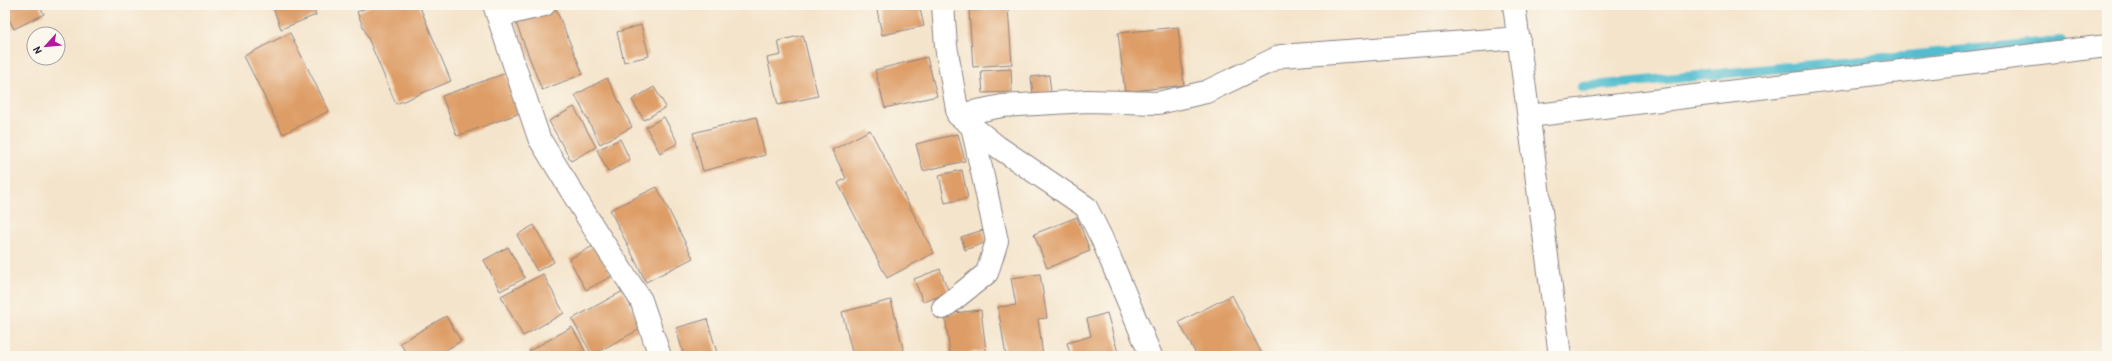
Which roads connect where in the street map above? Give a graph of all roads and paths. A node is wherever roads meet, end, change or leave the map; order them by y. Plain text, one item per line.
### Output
1 (544, 5) edge
2 (943, 5) edge
3 (1514, 5) edge
4 (496, 11) edge
5 (1519, 38) junction
6 (2107, 46) edge
7 (1529, 116) junction
8 (965, 121) junction
9 (943, 308) dead end
10 (660, 356) edge
11 (1151, 356) edge
12 (1560, 356) edge

1 - 4 street
2 - 8 street
3 - 5 street
4 - 10 street
5 - 7 street
5 - 8 street
6 - 7 street
7 - 12 street
8 - 9 street
8 - 11 street

